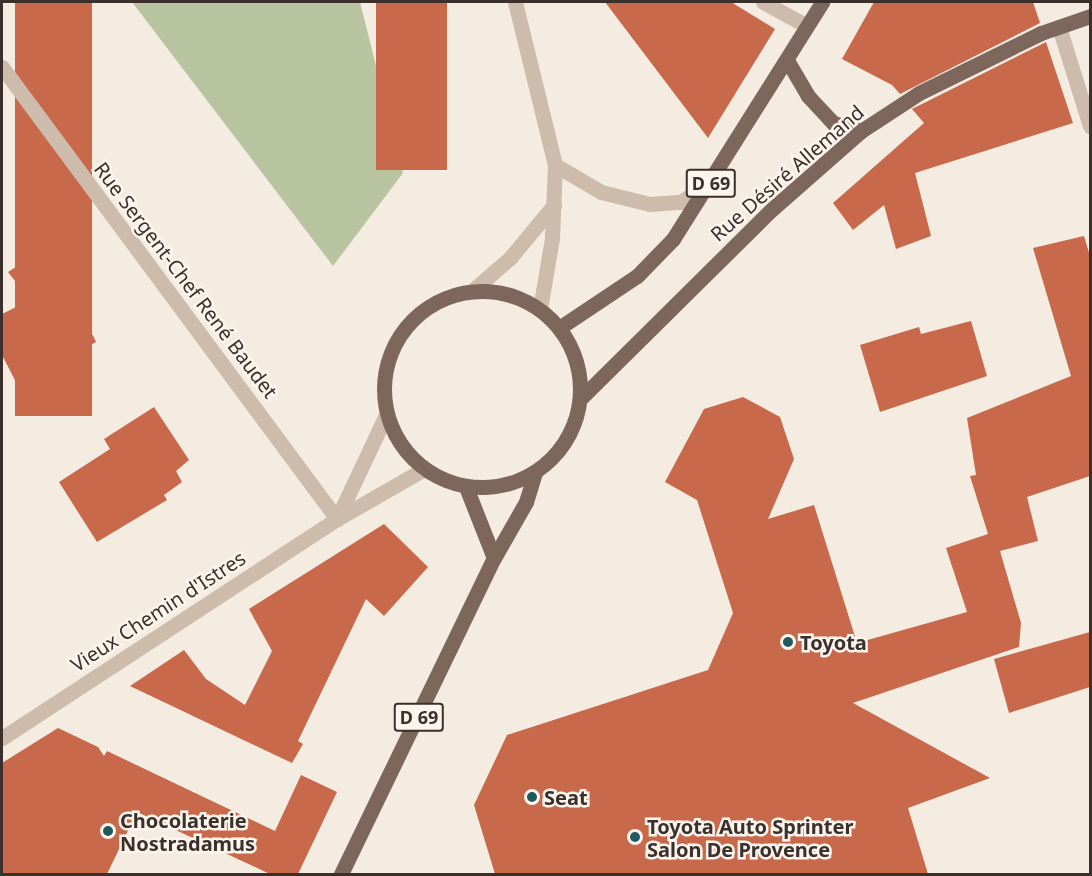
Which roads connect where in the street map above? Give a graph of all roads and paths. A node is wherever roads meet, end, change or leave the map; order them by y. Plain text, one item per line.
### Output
1 (515, 2) edge
2 (763, 2) edge
3 (822, 2) edge
4 (1090, 16) edge
5 (807, 26) junction
6 (1059, 27) junction
7 (787, 60) junction
8 (2, 67) edge
9 (1090, 126) edge
10 (861, 131) junction
11 (555, 165) junction
12 (712, 180) junction
13 (554, 205) junction
14 (472, 291) junction
15 (540, 309) junction
16 (559, 328) junction
17 (580, 399) junction
18 (386, 415) junction
19 (424, 469) junction
20 (535, 473) junction
21 (466, 486) junction
22 (337, 519) junction
23 (494, 558) junction
24 (2, 738) edge
25 (341, 874) edge

1 - 11 street
2 - 5 street
3 - 5 main road, D 69
4 - 6 main road, Rue Désiré Allemand
5 - 7 main road, D 69
6 - 9 street
6 - 10 main road, Rue Désiré Allemand
7 - 10 main road
7 - 12 main road, D 69
8 - 22 street, Rue Sergent-Chef René Baudet
10 - 17 main road, Rue Désiré Allemand
11 - 12 street
11 - 13 street
12 - 16 main road, D 69
13 - 14 street
13 - 15 street
14 - 15 main road
14 - 18 main road
15 - 16 main road
16 - 17 main road
17 - 20 main road
18 - 19 main road
18 - 22 street
19 - 21 main road
19 - 22 street, Vieux Chemin d'Istres
20 - 21 main road
20 - 23 main road, D 69
21 - 23 main road
22 - 24 street, Vieux Chemin d'Istres
23 - 25 main road, D 69

